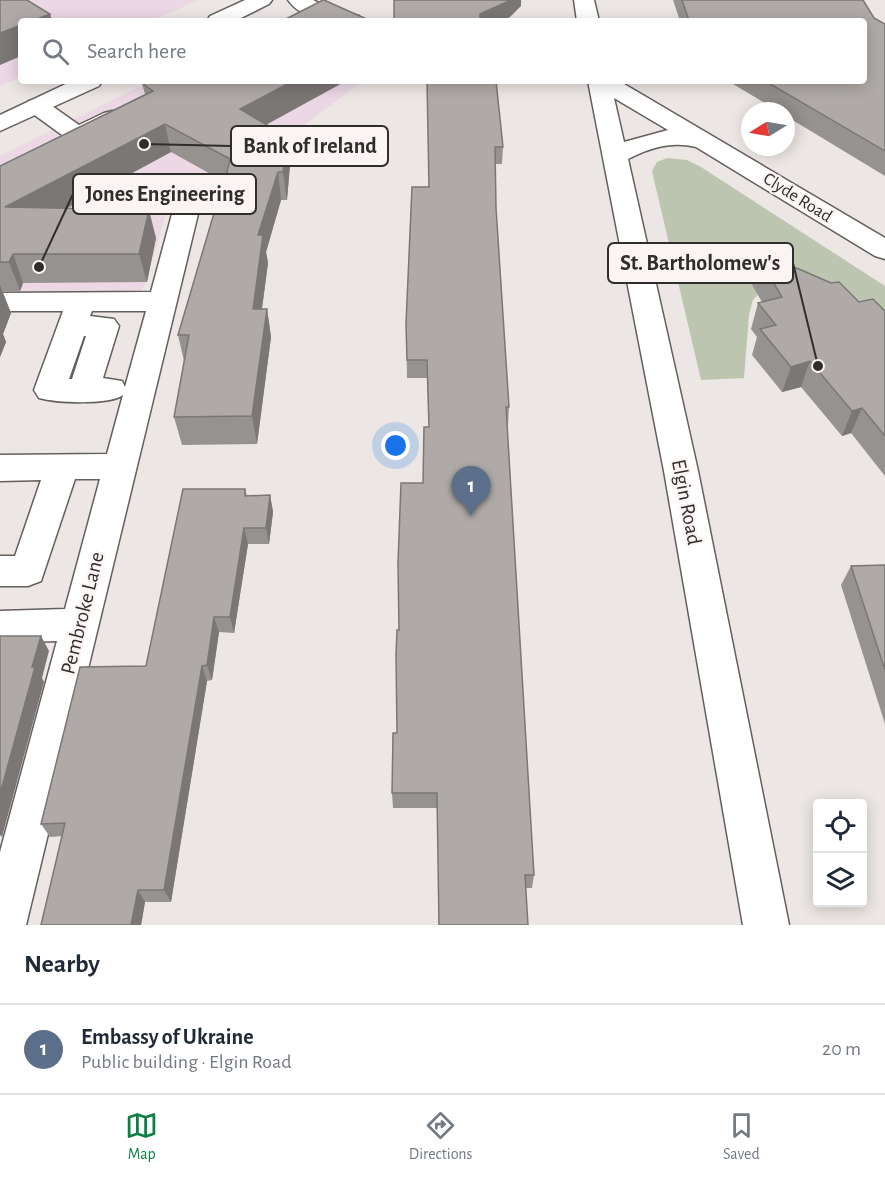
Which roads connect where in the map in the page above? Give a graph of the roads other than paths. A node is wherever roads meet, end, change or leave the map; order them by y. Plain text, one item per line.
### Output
1 (262, 0) edge
2 (298, 0) edge
3 (584, 0) edge
4 (224, 18) edge
5 (338, 18) edge
6 (587, 18) edge
7 (85, 84) edge
8 (602, 84) edge
9 (606, 84) edge
10 (37, 106) junction
11 (135, 106) edge
12 (0, 124) edge
13 (711, 145) junction
14 (615, 156) junction
15 (185, 214) dead end
16 (885, 250) edge
17 (162, 301) junction
18 (0, 302) edge
19 (77, 313) junction
20 (98, 389) dead end
21 (120, 466) junction
22 (62, 467) junction
23 (0, 468) edge
24 (0, 571) edge
25 (80, 625) junction
26 (0, 627) edge
27 (3, 925) edge
28 (766, 925) edge

1 - 4 street
2 - 5 street
3 - 6 street
7 - 10 street
8 - 14 street, Elgin Road
9 - 13 street, Clyde Road
10 - 11 street
10 - 12 street
13 - 14 street, Clyde Road
13 - 16 street, Clyde Road
14 - 28 street, Elgin Road
15 - 17 street, Pembroke Lane
17 - 19 street
17 - 21 street, Pembroke Lane
18 - 19 street
19 - 20 street
21 - 22 street
21 - 25 street, Pembroke Lane
22 - 23 street
22 - 24 street
25 - 26 street
25 - 27 street, Pembroke Lane

